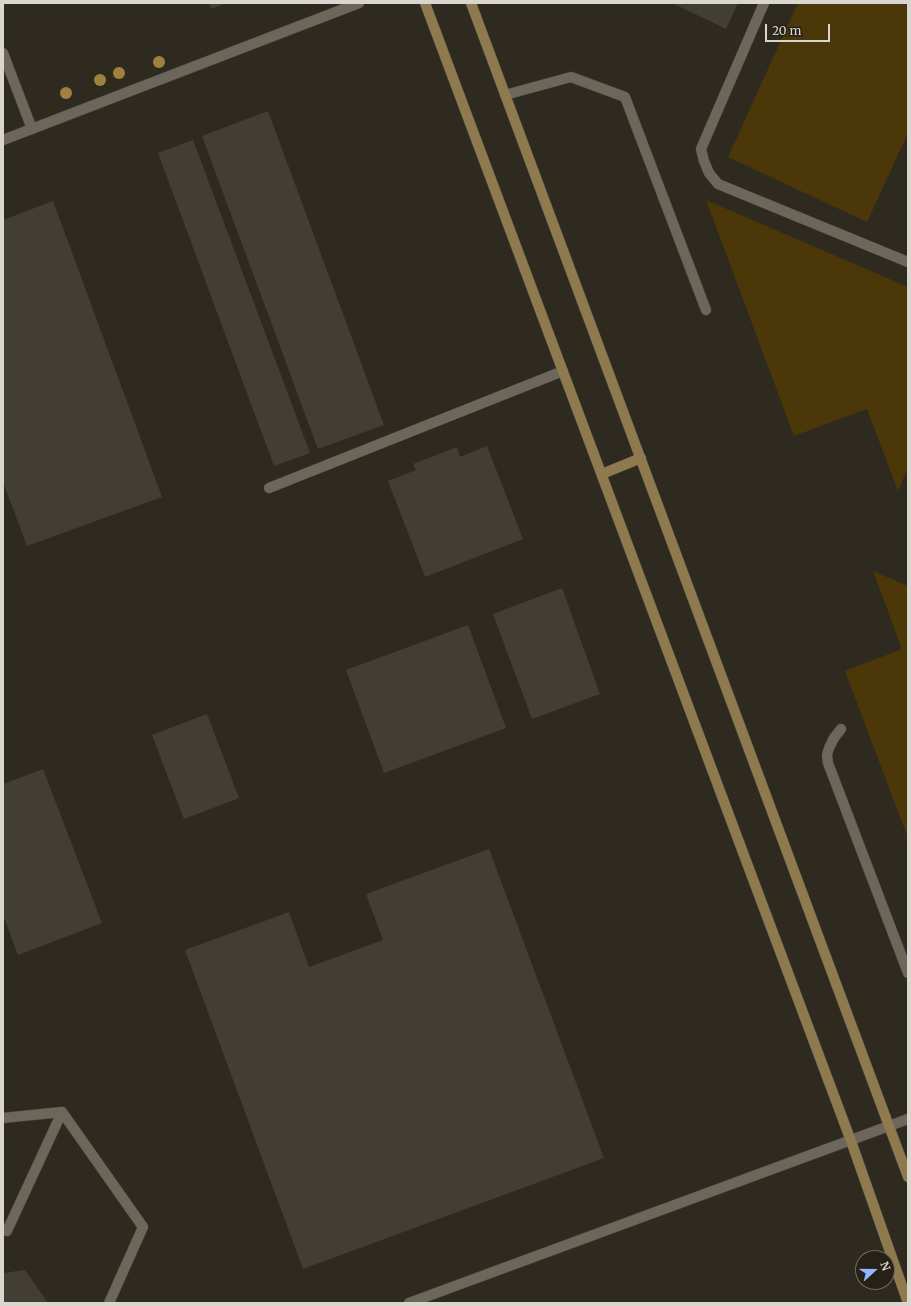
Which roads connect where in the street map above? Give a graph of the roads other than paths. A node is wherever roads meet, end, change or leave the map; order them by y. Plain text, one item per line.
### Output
1 (359, 3) edge
2 (425, 3) edge
3 (471, 3) edge
4 (764, 3) edge
5 (3, 53) edge
6 (505, 95) junction
7 (32, 129) junction
8 (3, 140) edge
9 (908, 262) edge
10 (706, 310) dead end
11 (563, 371) junction
12 (641, 458) junction
13 (602, 474) junction
14 (268, 488) dead end
15 (842, 729) dead end
16 (908, 973) edge
17 (62, 1112) junction
18 (3, 1118) edge
19 (908, 1119) edge
20 (889, 1126) junction
21 (851, 1141) junction
22 (908, 1177) edge
23 (7, 1231) dead end
24 (109, 1303) edge
25 (409, 1303) edge
26 (908, 1303) edge

1 - 7 street
2 - 11 main road
3 - 6 main road
4 - 9 street
5 - 7 street
6 - 10 street
6 - 12 main road
7 - 8 street
11 - 13 main road
11 - 14 street
12 - 13 main road
12 - 20 main road
13 - 21 main road
15 - 16 street
17 - 18 street
17 - 23 street
17 - 24 street
19 - 20 street
20 - 21 street
20 - 22 main road
21 - 25 street
21 - 26 main road

